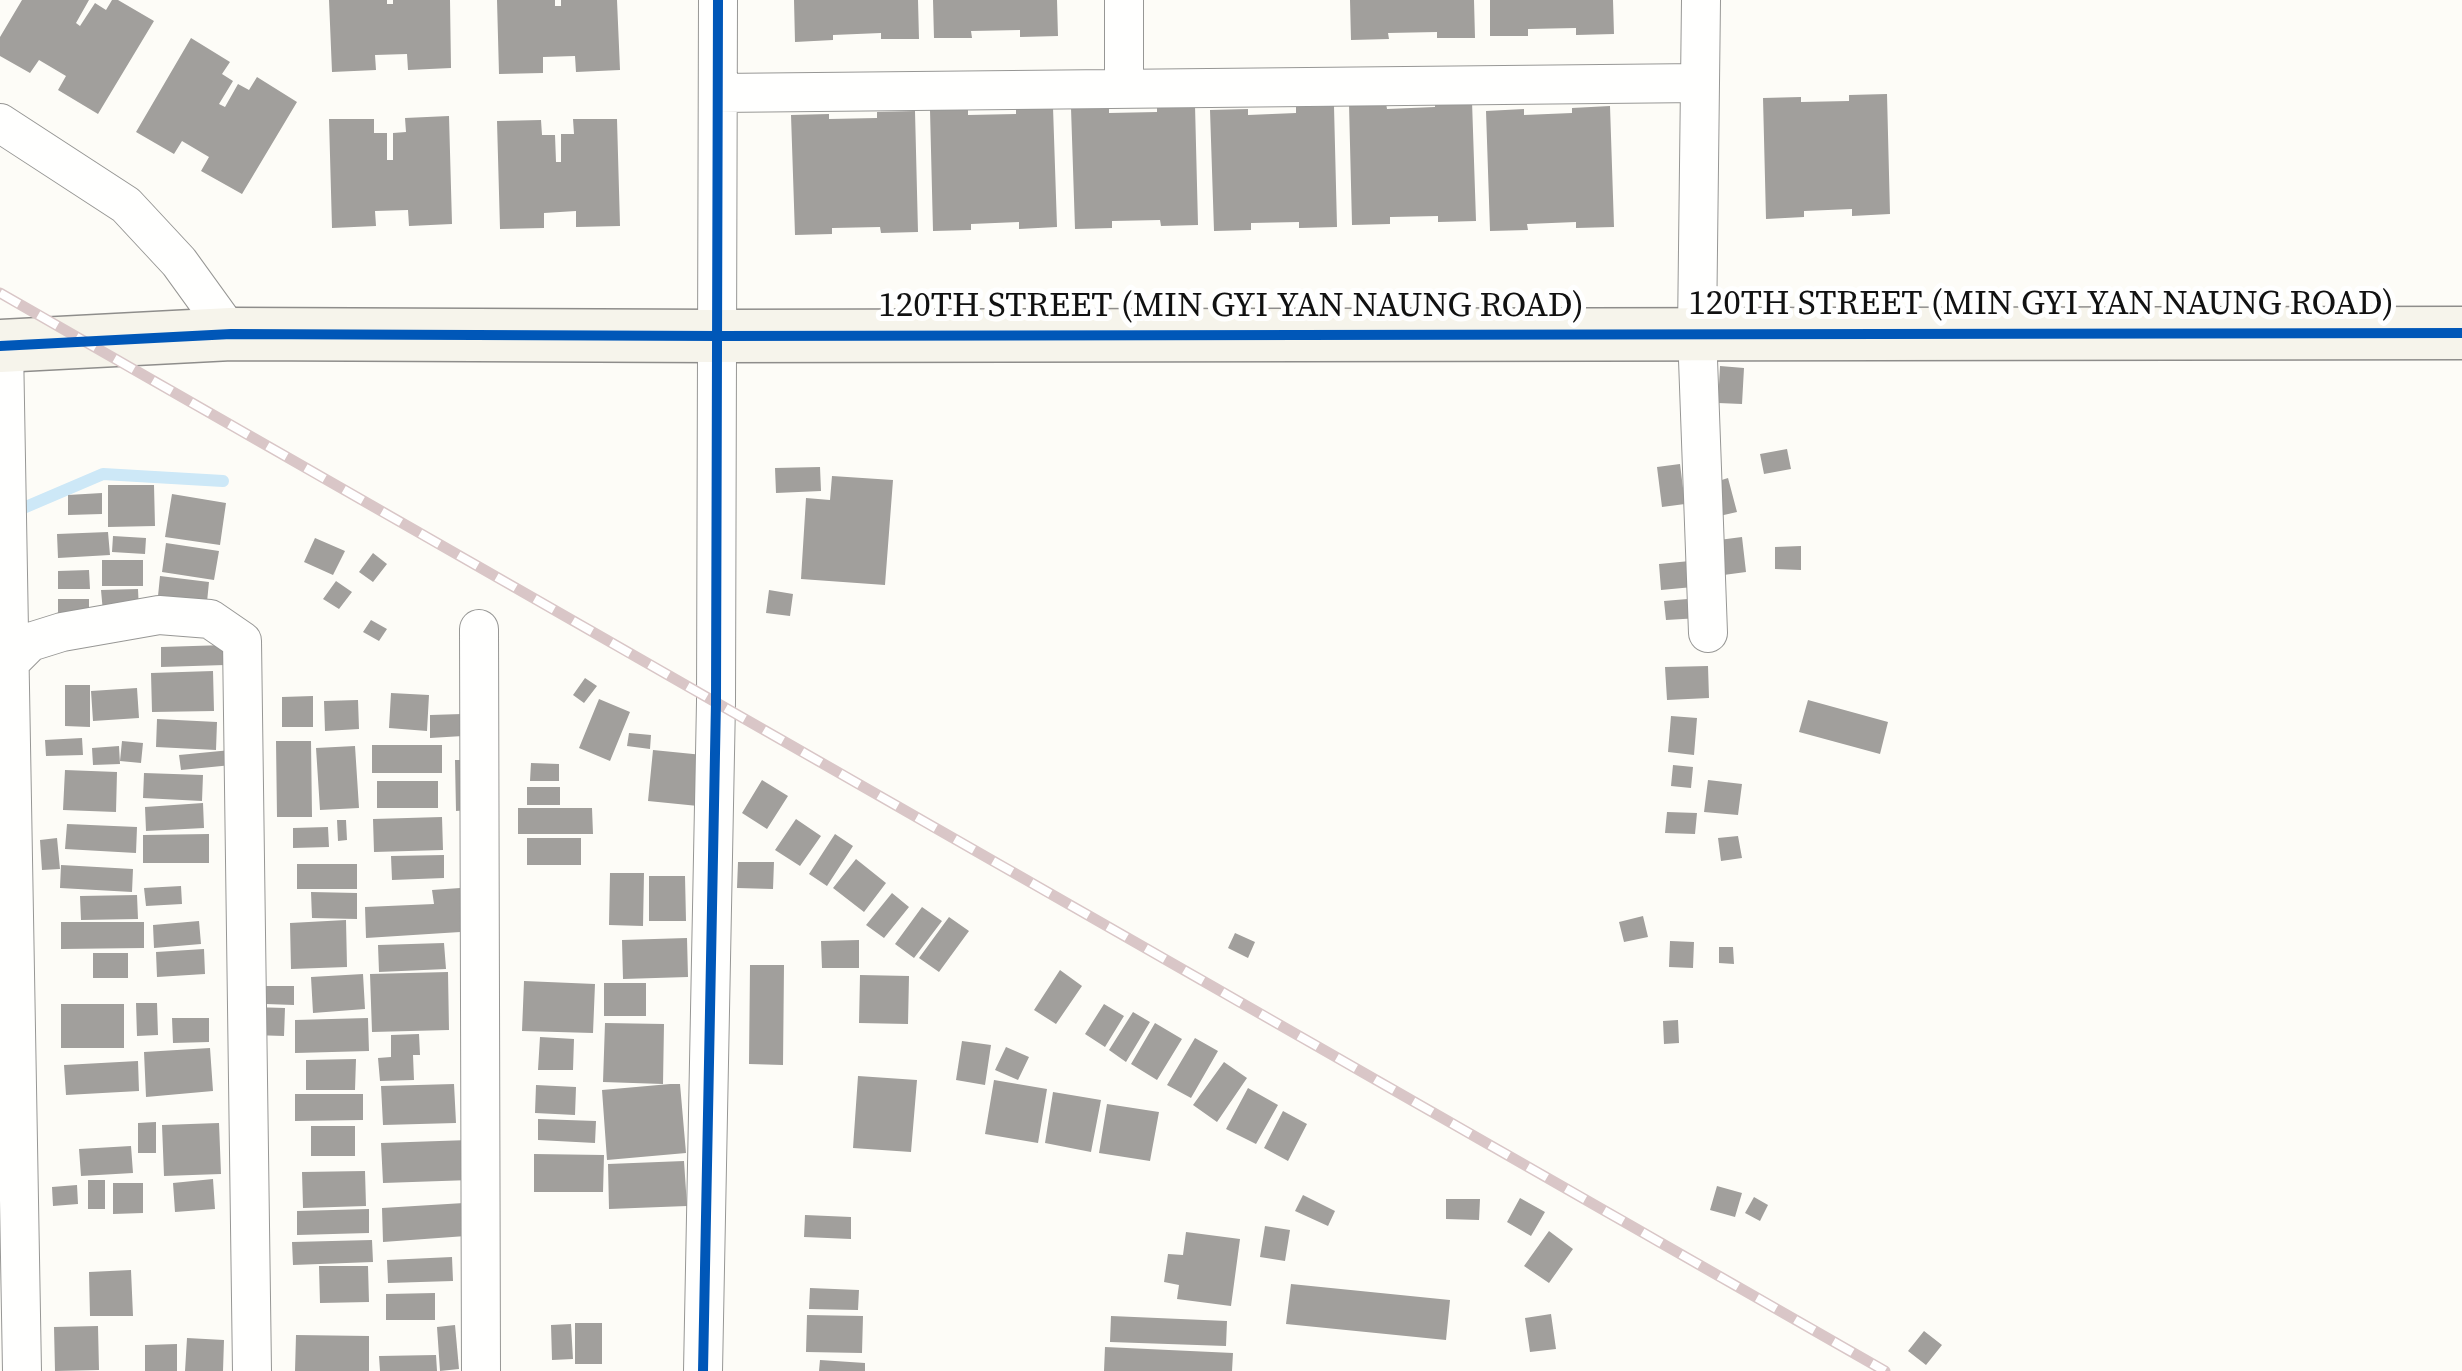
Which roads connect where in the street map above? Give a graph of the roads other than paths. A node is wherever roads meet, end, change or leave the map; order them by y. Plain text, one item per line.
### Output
1 (718, 0) edge
2 (1124, 0) edge
3 (1701, 0) edge
4 (1700, 83) junction
5 (1124, 88) junction
6 (718, 93) junction
7 (0, 123) edge
8 (1697, 332) junction
9 (2462, 333) edge
10 (230, 334) junction
11 (720, 336) junction
12 (2, 346) edge
13 (479, 629) dead end
14 (1708, 633) dead end
15 (11, 661) junction
16 (22, 1371) edge
17 (252, 1371) edge
18 (481, 1371) edge
19 (703, 1371) edge

1 - 6 street
2 - 5 street
3 - 4 street
4 - 5 street
4 - 8 street
5 - 6 street
6 - 11 street
7 - 10 street
8 - 9 street, 120TH STREET (MIN GYI YAN NAUNG ROAD)
8 - 11 street, 120TH STREET (MIN GYI YAN NAUNG ROAD)
8 - 14 street
10 - 11 street, 120TH STREET (MIN GYI YAN NAUNG ROAD)
10 - 12 street, 120TH STREET (MIN GYI YAN NAUNG ROAD)
11 - 19 street
12 - 15 street
13 - 18 street
15 - 16 street
15 - 17 street

